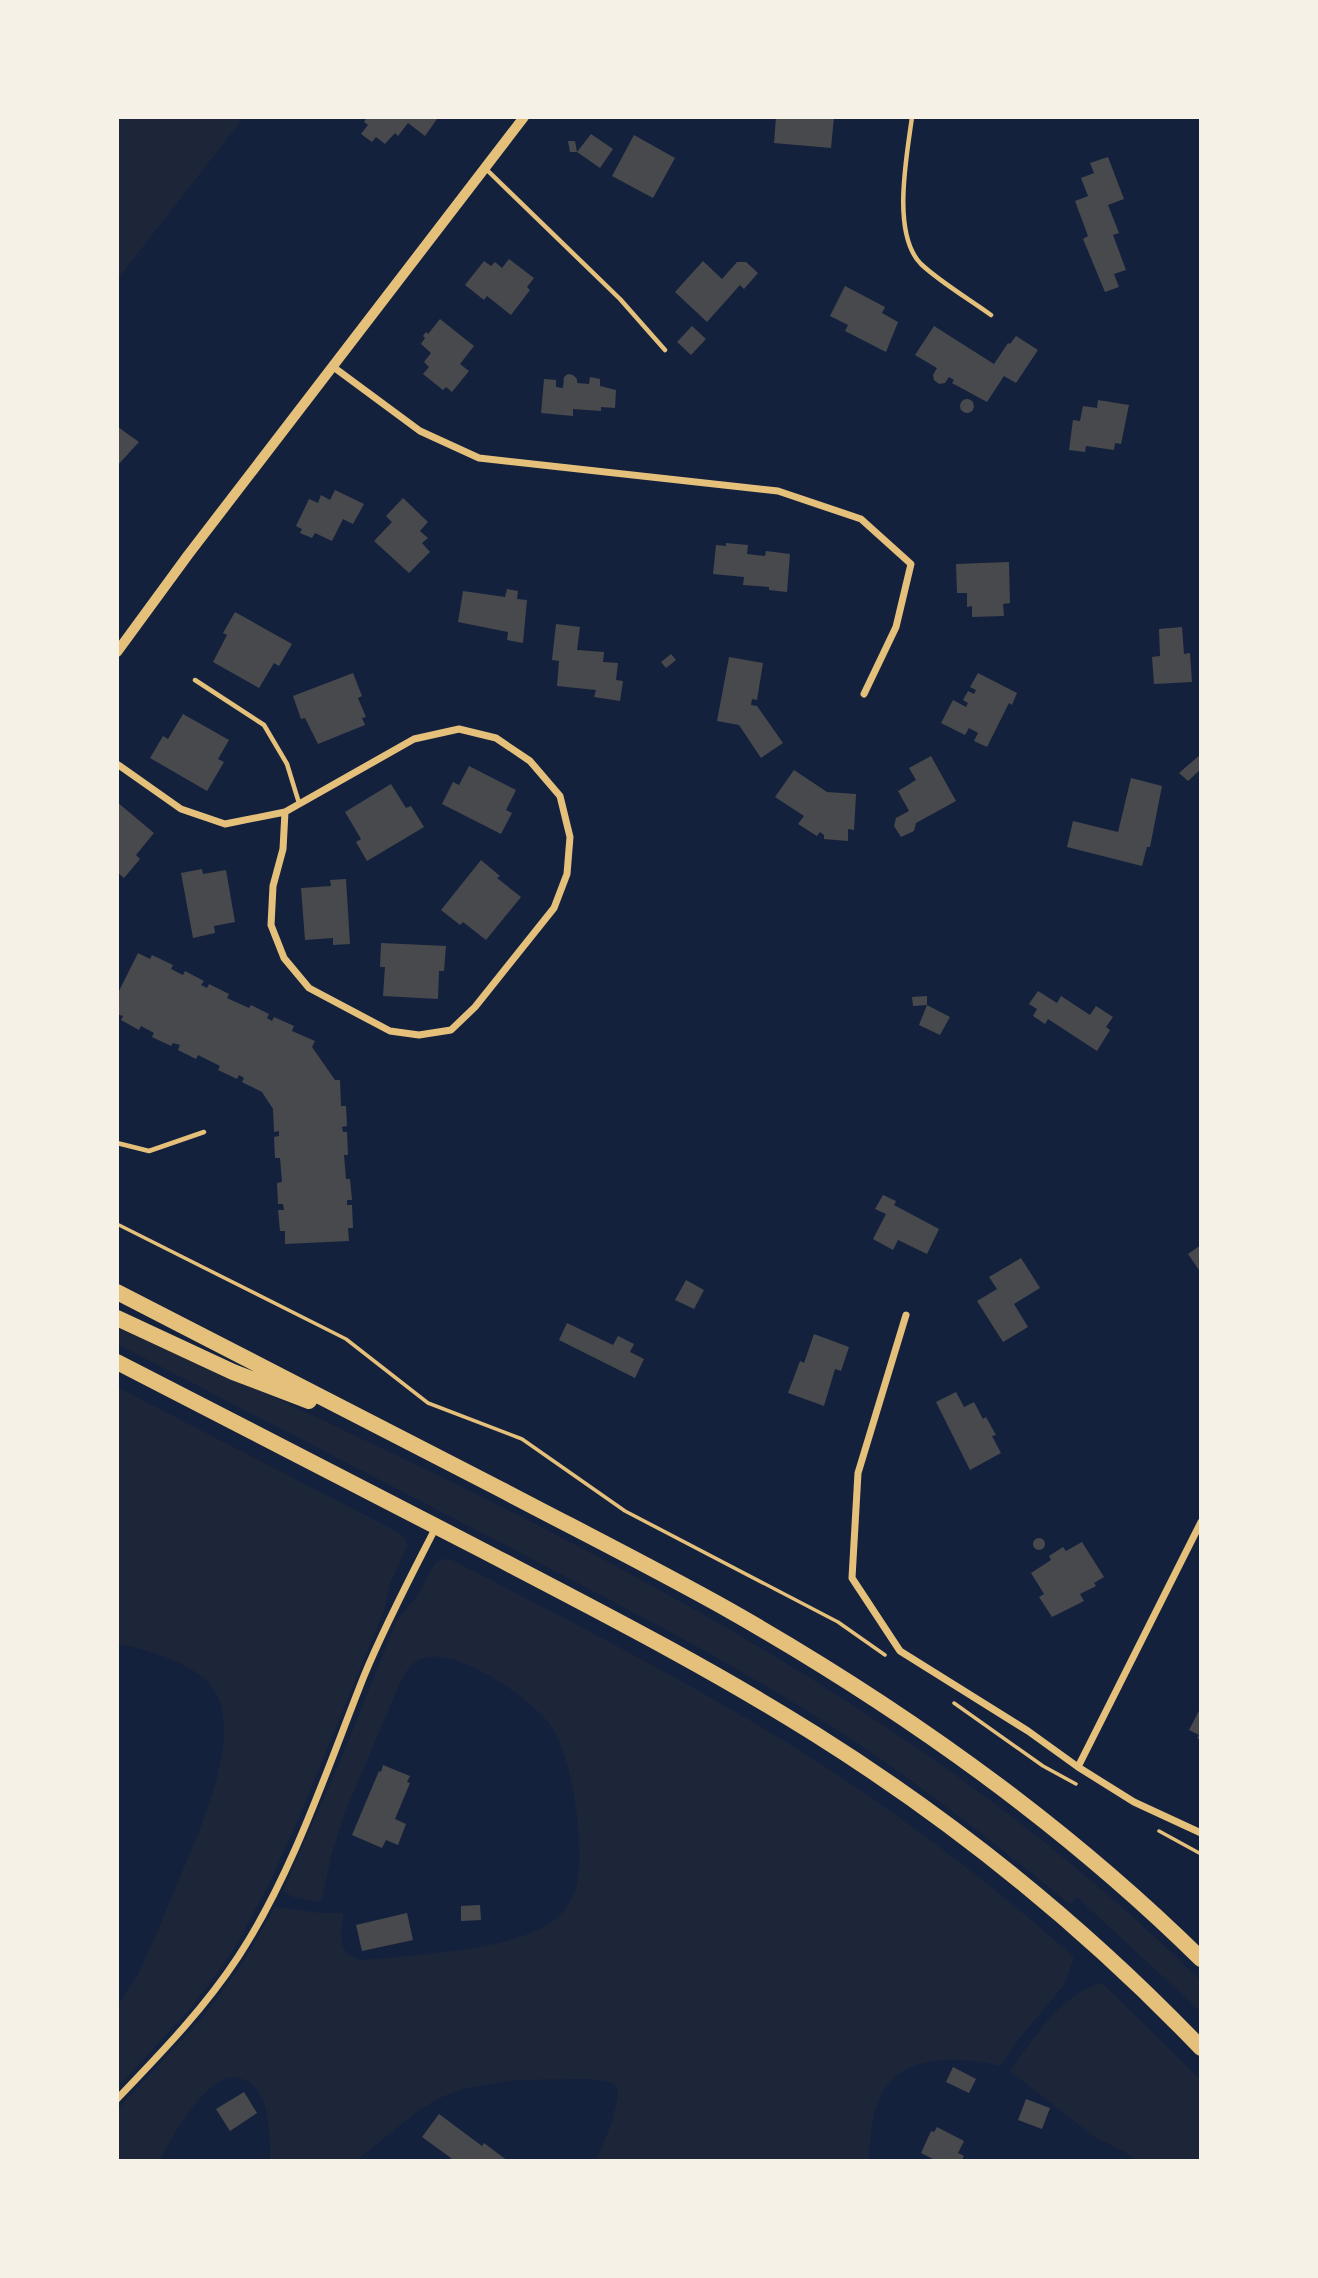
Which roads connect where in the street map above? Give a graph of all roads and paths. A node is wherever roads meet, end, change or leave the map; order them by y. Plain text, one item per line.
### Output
1 (524, 117) edge
2 (912, 117) edge
3 (485, 168) junction
4 (990, 315) dead end
5 (665, 349) dead end
6 (332, 366) junction
7 (117, 652) edge
8 (195, 680) dead end
9 (864, 694) dead end
10 (117, 764) edge
11 (300, 804) junction
12 (285, 812) junction
13 (204, 1132) dead end
14 (117, 1143) edge
15 (117, 1224) edge
16 (117, 1292) edge
17 (906, 1315) dead end
18 (117, 1318) edge
19 (117, 1362) edge
20 (387, 1431) junction
21 (1201, 1522) edge
22 (436, 1527) junction
23 (895, 1662) dead end
24 (952, 1702) dead end
25 (1078, 1767) junction
26 (1079, 1786) dead end
27 (1152, 1827) dead end
28 (1201, 1833) edge
29 (1201, 1854) edge
30 (1201, 1959) edge
31 (1201, 2048) edge
32 (117, 2099) edge

1 - 3 street
2 - 4 lane
3 - 5 lane
3 - 6 street
6 - 7 street
6 - 9 street
8 - 11 lane
10 - 12 street
11 - 12 street
11 - 12 street
13 - 14 lane
15 - 23 path
16 - 20 highway
17 - 25 street
18 - 20 highway
19 - 22 highway
20 - 30 highway
21 - 25 street
22 - 31 highway
22 - 32 street
24 - 26 path
25 - 28 street
27 - 29 path

